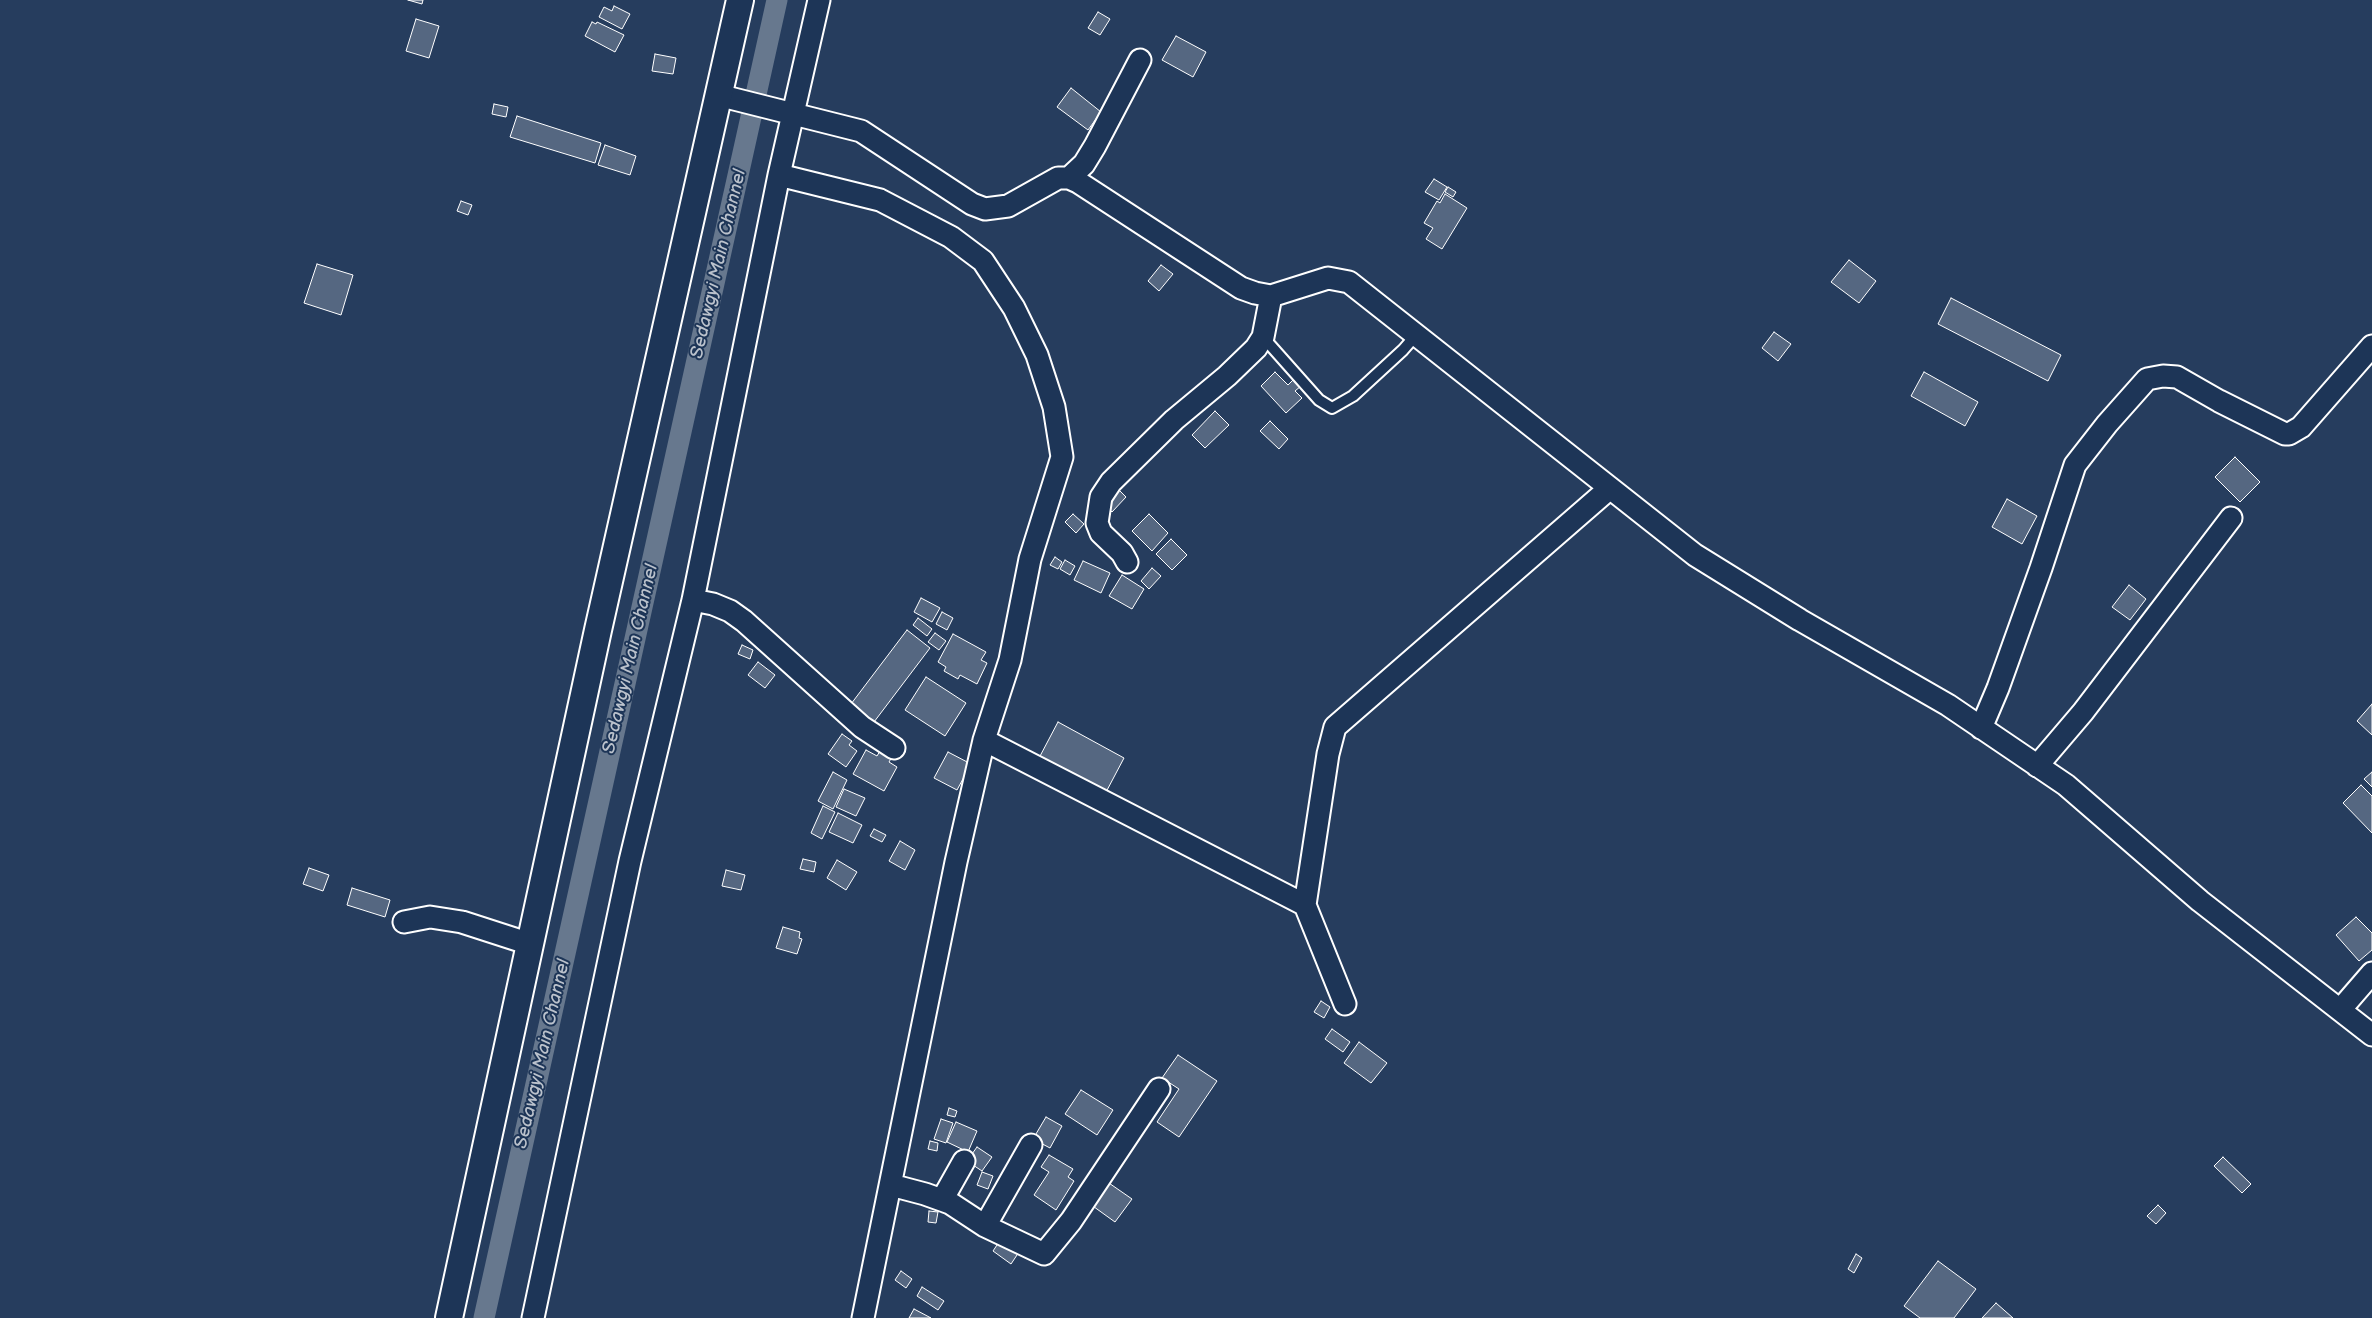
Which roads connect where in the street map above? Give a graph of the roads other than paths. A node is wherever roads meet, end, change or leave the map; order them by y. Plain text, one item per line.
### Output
1 (740, 0) edge
2 (819, 0) edge
3 (1140, 60) dead end
4 (722, 95) junction
5 (786, 111) junction
6 (779, 175) junction
7 (1068, 178) junction
8 (1271, 296) junction
9 (1416, 335) junction
10 (1263, 337) junction
11 (2372, 346) edge
12 (1610, 488) junction
13 (2231, 518) dead end
14 (1127, 562) dead end
15 (692, 600) junction
16 (1981, 728) junction
17 (984, 740) junction
18 (894, 748) dead end
19 (2037, 766) junction
20 (1305, 905) junction
21 (404, 922) dead end
22 (530, 944) junction
23 (2372, 973) edge
24 (1345, 1004) dead end
25 (2340, 1010) junction
26 (2372, 1035) edge
27 (1159, 1089) dead end
28 (1031, 1145) dead end
29 (964, 1161) dead end
30 (891, 1185) junction
31 (942, 1200) junction
32 (985, 1226) junction
33 (449, 1318) edge
34 (533, 1318) edge
35 (863, 1318) edge

1 - 4 street
2 - 5 street
3 - 7 street
4 - 5 street
4 - 22 street
5 - 6 street
5 - 7 street
6 - 15 street
6 - 17 street
7 - 8 street
8 - 9 street
8 - 10 street
9 - 10 lane
9 - 12 street
10 - 14 street
11 - 16 street
12 - 16 street
12 - 20 street
13 - 19 street
15 - 18 street
15 - 34 street
16 - 19 street
17 - 20 street
17 - 30 street
19 - 25 street
20 - 24 street
21 - 22 street
22 - 33 street
23 - 25 street
25 - 26 street
27 - 32 street
28 - 32 street
29 - 31 street
30 - 31 street
30 - 35 street
31 - 32 street

